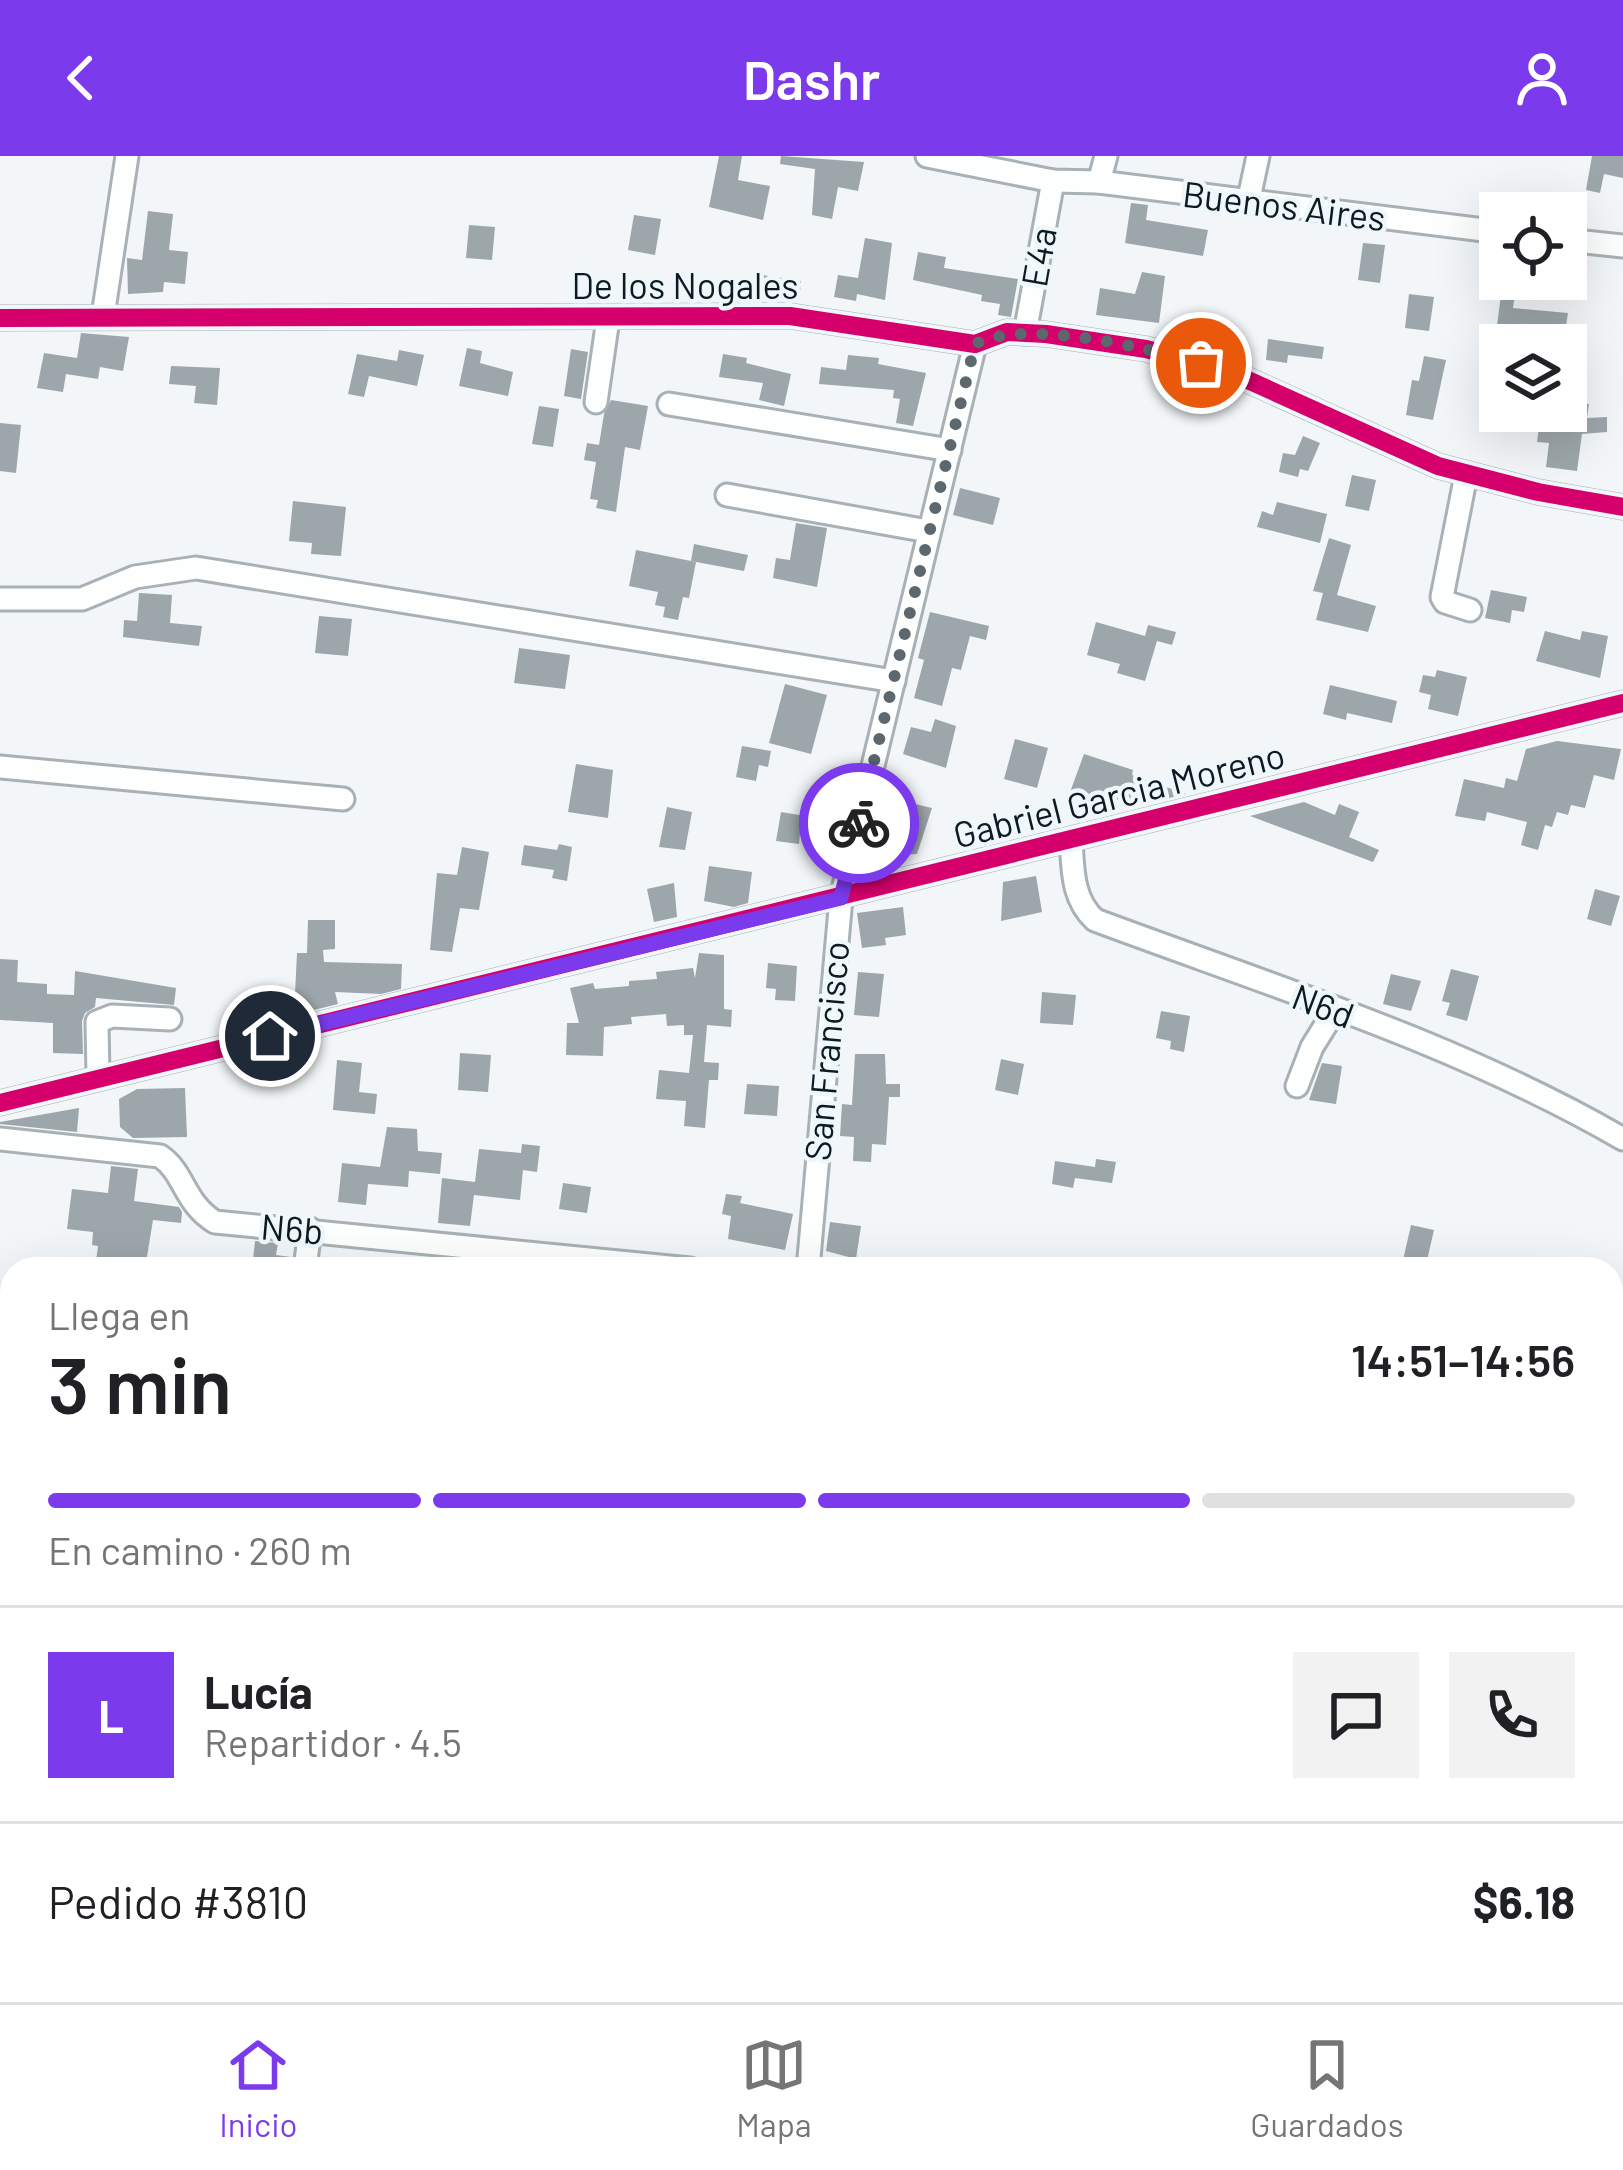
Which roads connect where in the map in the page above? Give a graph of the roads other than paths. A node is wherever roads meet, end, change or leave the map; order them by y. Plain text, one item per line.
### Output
1 (127, 156) edge
2 (927, 156) edge
3 (1106, 156) edge
4 (1258, 156) edge
5 (953, 158) edge
6 (1053, 181) junction
7 (1100, 182) junction
8 (1248, 203) junction
9 (1479, 230) edge
10 (1587, 242) edge
11 (1623, 246) edge
12 (104, 316) junction
13 (0, 318) edge
14 (608, 319) junction
15 (1025, 332) junction
16 (975, 344) junction
17 (596, 402) dead end
18 (669, 404) dead end
19 (950, 450) junction
20 (1466, 476) junction
21 (727, 495) dead end
22 (1623, 507) edge
23 (928, 530) junction
24 (0, 599) edge
25 (1470, 610) dead end
26 (894, 680) junction
27 (1623, 703) edge
28 (0, 767) edge
29 (343, 799) dead end
30 (1071, 841) junction
31 (841, 898) junction
32 (1335, 1010) junction
33 (170, 1019) dead end
34 (98, 1076) junction
35 (1297, 1086) dead end
36 (0, 1103) edge
37 (0, 1138) edge
38 (1623, 1139) edge
39 (310, 1229) junction
40 (306, 1257) edge
41 (576, 1257) edge
42 (809, 1257) edge

1 - 12 street
2 - 5 street, Buenos Aires
3 - 7 street
4 - 8 street
5 - 6 street, Buenos Aires
6 - 7 street, Buenos Aires
6 - 15 street, E4a
7 - 8 street, Buenos Aires
8 - 9 street, Buenos Aires
10 - 11 street
12 - 13 street, De los Nogales
12 - 14 street, De los Nogales
14 - 16 street, De los Nogales
14 - 17 street
15 - 16 street, De los Nogales
15 - 20 street, De los Nogales
16 - 19 street, San Francisco
18 - 19 street
19 - 23 street, San Francisco
20 - 22 street, De los Nogales
20 - 25 street
21 - 23 street
23 - 26 street, San Francisco
24 - 26 street
26 - 31 street, San Francisco
27 - 30 street, Gabriel Garcia Moreno
28 - 29 street
30 - 31 street, Gabriel Garcia Moreno
30 - 32 street, N6d
31 - 34 street, Gabriel Garcia Moreno
31 - 42 street, San Francisco
32 - 35 street
32 - 38 street, N6d
33 - 34 street
34 - 36 street, Gabriel Garcia Moreno
37 - 39 street, N6b
39 - 40 street
39 - 41 street, N6b

